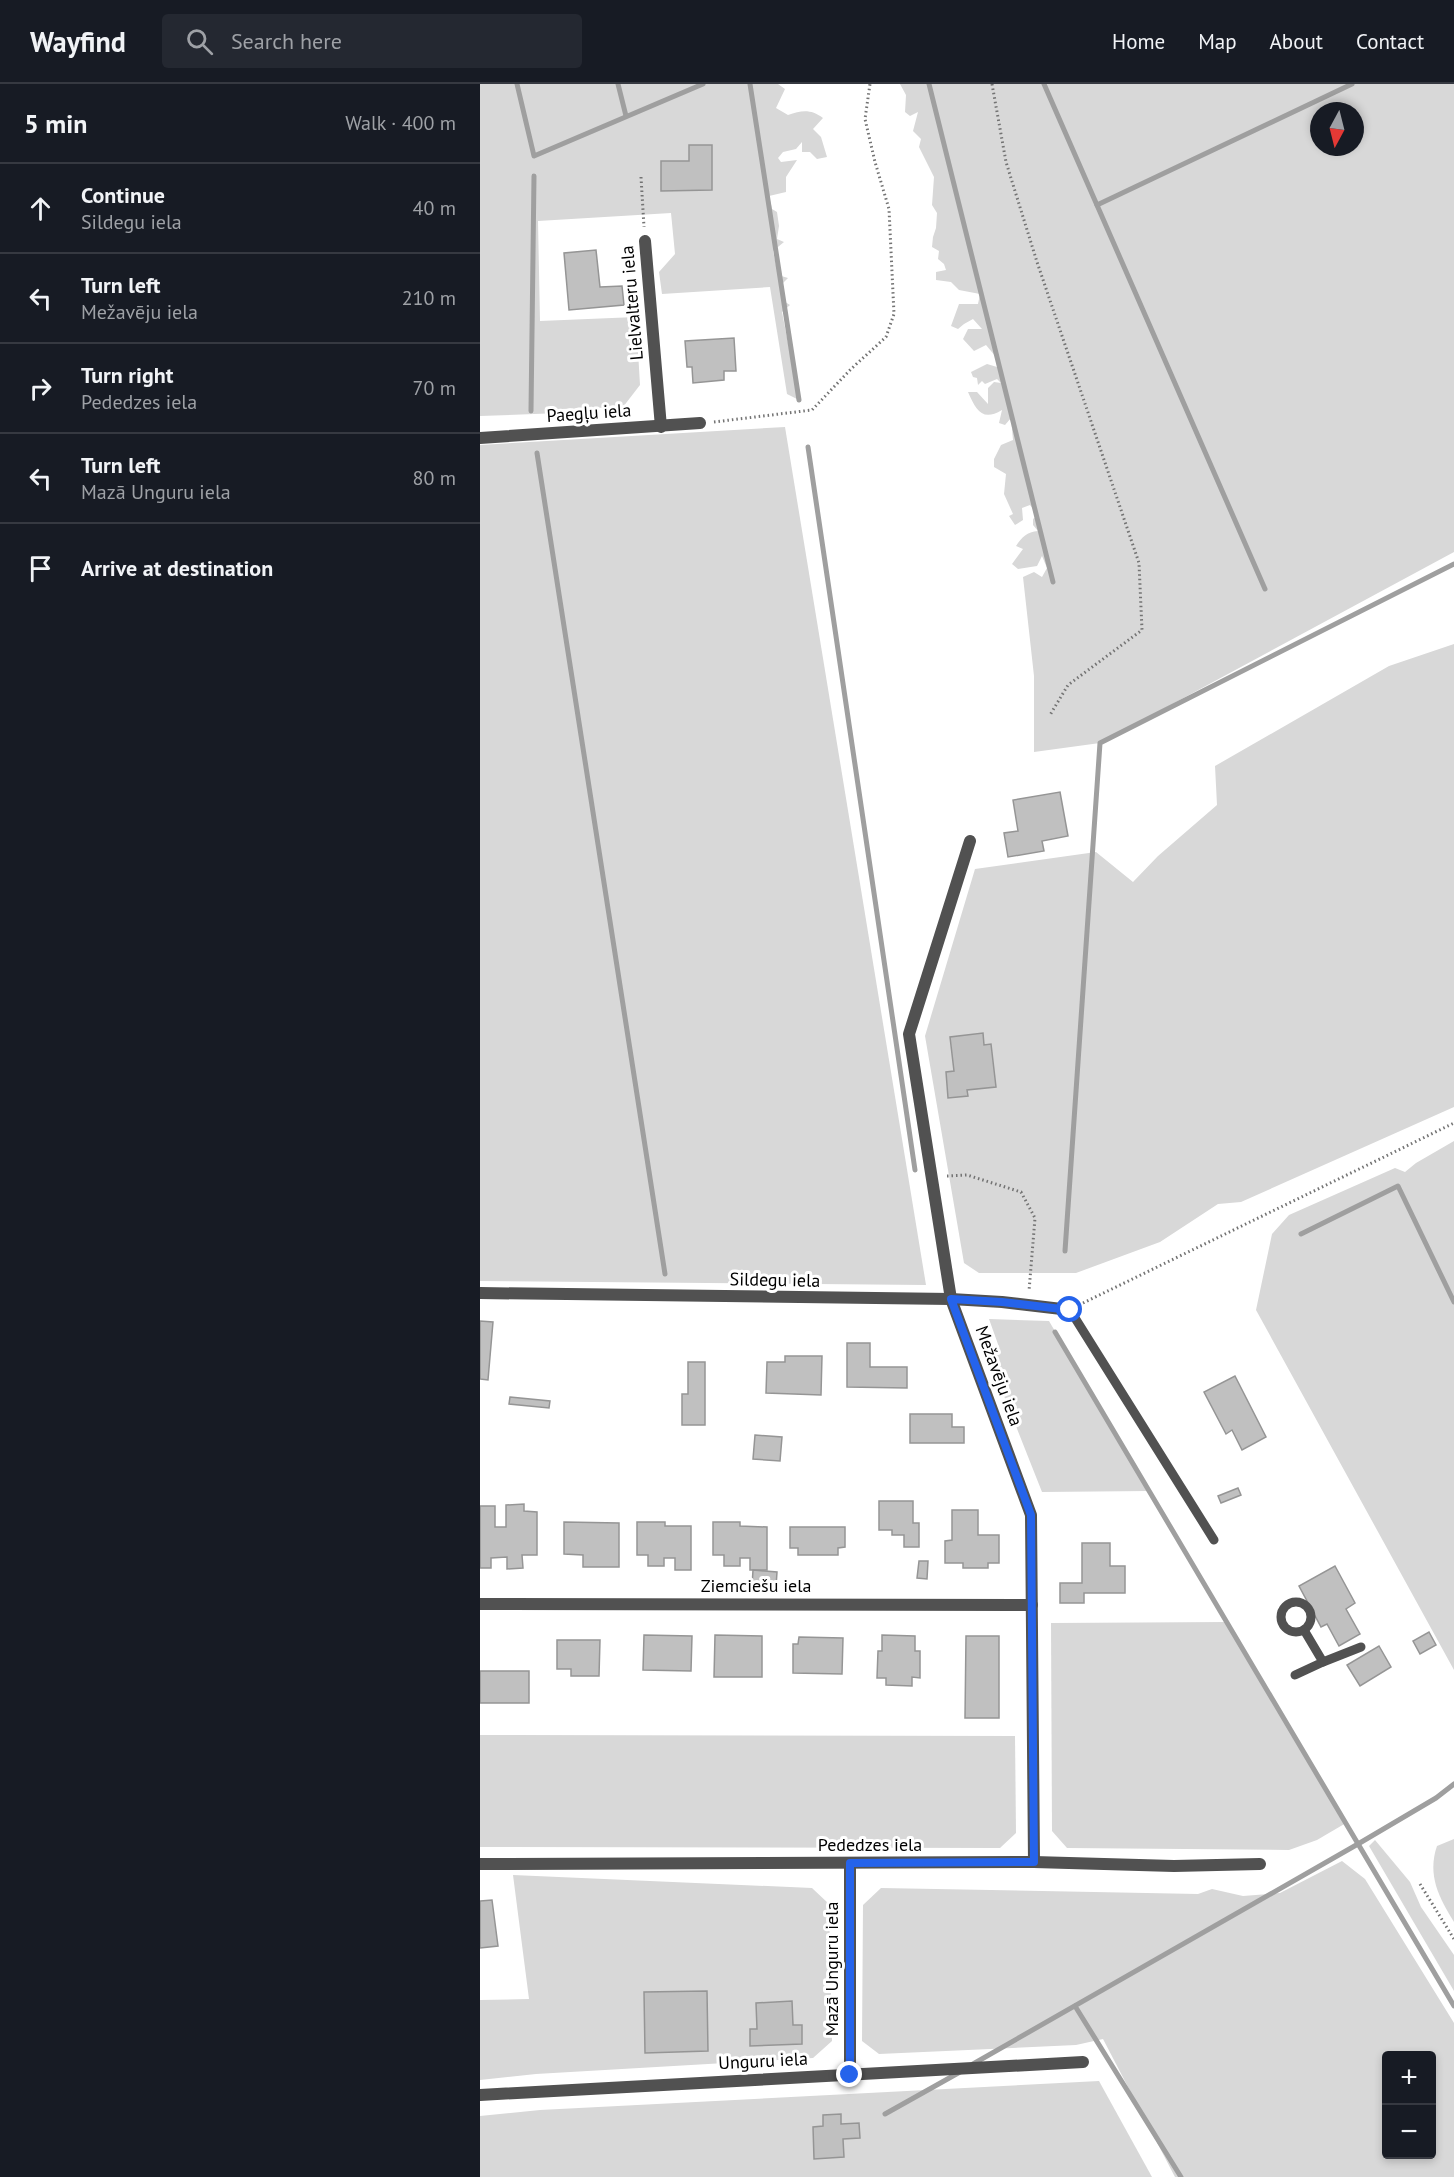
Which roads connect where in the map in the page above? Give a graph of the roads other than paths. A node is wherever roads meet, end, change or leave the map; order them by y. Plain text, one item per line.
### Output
1 (645, 241) road end
2 (700, 423) road end
3 (661, 427) junction
4 (480, 438) edge
5 (970, 841) dead end
6 (480, 1293) edge
7 (951, 1299) junction
8 (1070, 1310) joint
9 (1214, 1540) dead end
10 (480, 1604) edge
11 (1032, 1605) junction
12 (1304, 1630) dead end
13 (1361, 1647) dead end
14 (1323, 1662) junction
15 (1295, 1675) dead end
16 (1034, 1862) junction
17 (850, 1863) junction
18 (480, 1864) edge
19 (1260, 1864) dead end
20 (1083, 2062) dead end
21 (850, 2075) junction
22 (480, 2095) edge

1 - 3 street, Lielvalteru iela
2 - 3 street, Paegļu iela
3 - 4 street, Paegļu iela
5 - 7 street, Mežavēju iela
6 - 7 street, Sildegu iela
7 - 8 street, Sildegu iela
7 - 11 street, Mežavēju iela
8 - 9 lane
10 - 11 street, Ziemciešu iela
11 - 16 street, Mežavēju iela
12 - 14 lane
13 - 14 lane
14 - 15 lane
16 - 17 street, Pededzes iela
16 - 19 street, Pededzes iela
17 - 18 street, Pededzes iela
17 - 21 street, Mazā Unguru iela
20 - 21 street, Unguru iela
21 - 22 street, Unguru iela

